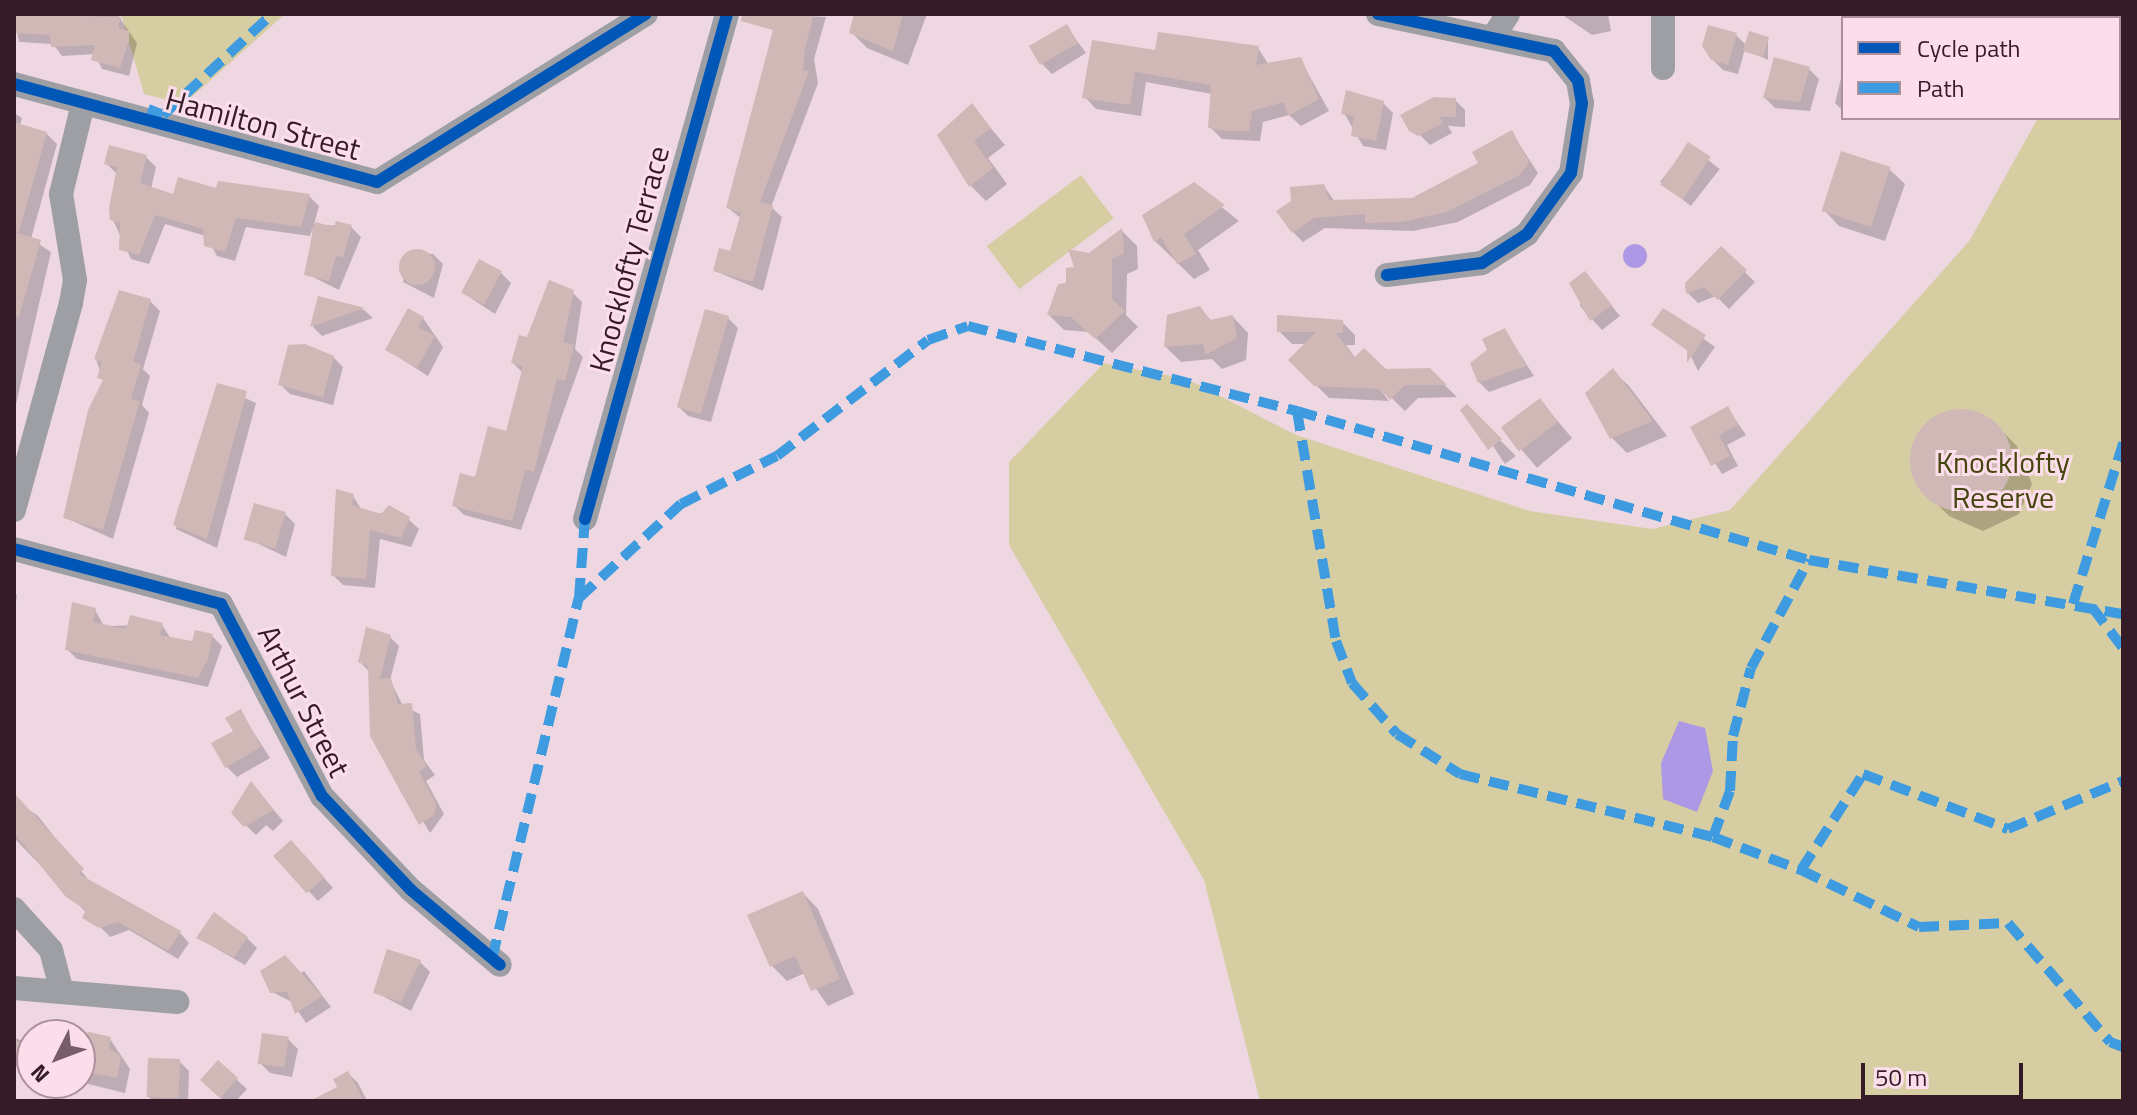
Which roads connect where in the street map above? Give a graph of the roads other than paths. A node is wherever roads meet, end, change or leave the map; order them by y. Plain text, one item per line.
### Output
1 (646, 14) edge
2 (727, 14) edge
3 (1378, 14) edge
4 (1663, 14) edge
5 (1502, 24) edge
6 (1663, 68) dead end
7 (14, 84) edge
8 (83, 104) junction
9 (1387, 275) dead end
10 (14, 510) edge
11 (585, 519) dead end
12 (14, 549) edge
13 (14, 909) edge
14 (500, 965) dead end
15 (14, 988) edge
16 (62, 992) junction
17 (177, 1002) dead end

1 - 8 street, Hamilton Street
2 - 11 street, Knocklofty Terrace
3 - 5 street
4 - 6 street
5 - 9 street
7 - 8 street, Hamilton Street
8 - 10 street
12 - 14 street, Arthur Street
13 - 16 street
15 - 16 street
16 - 17 street

